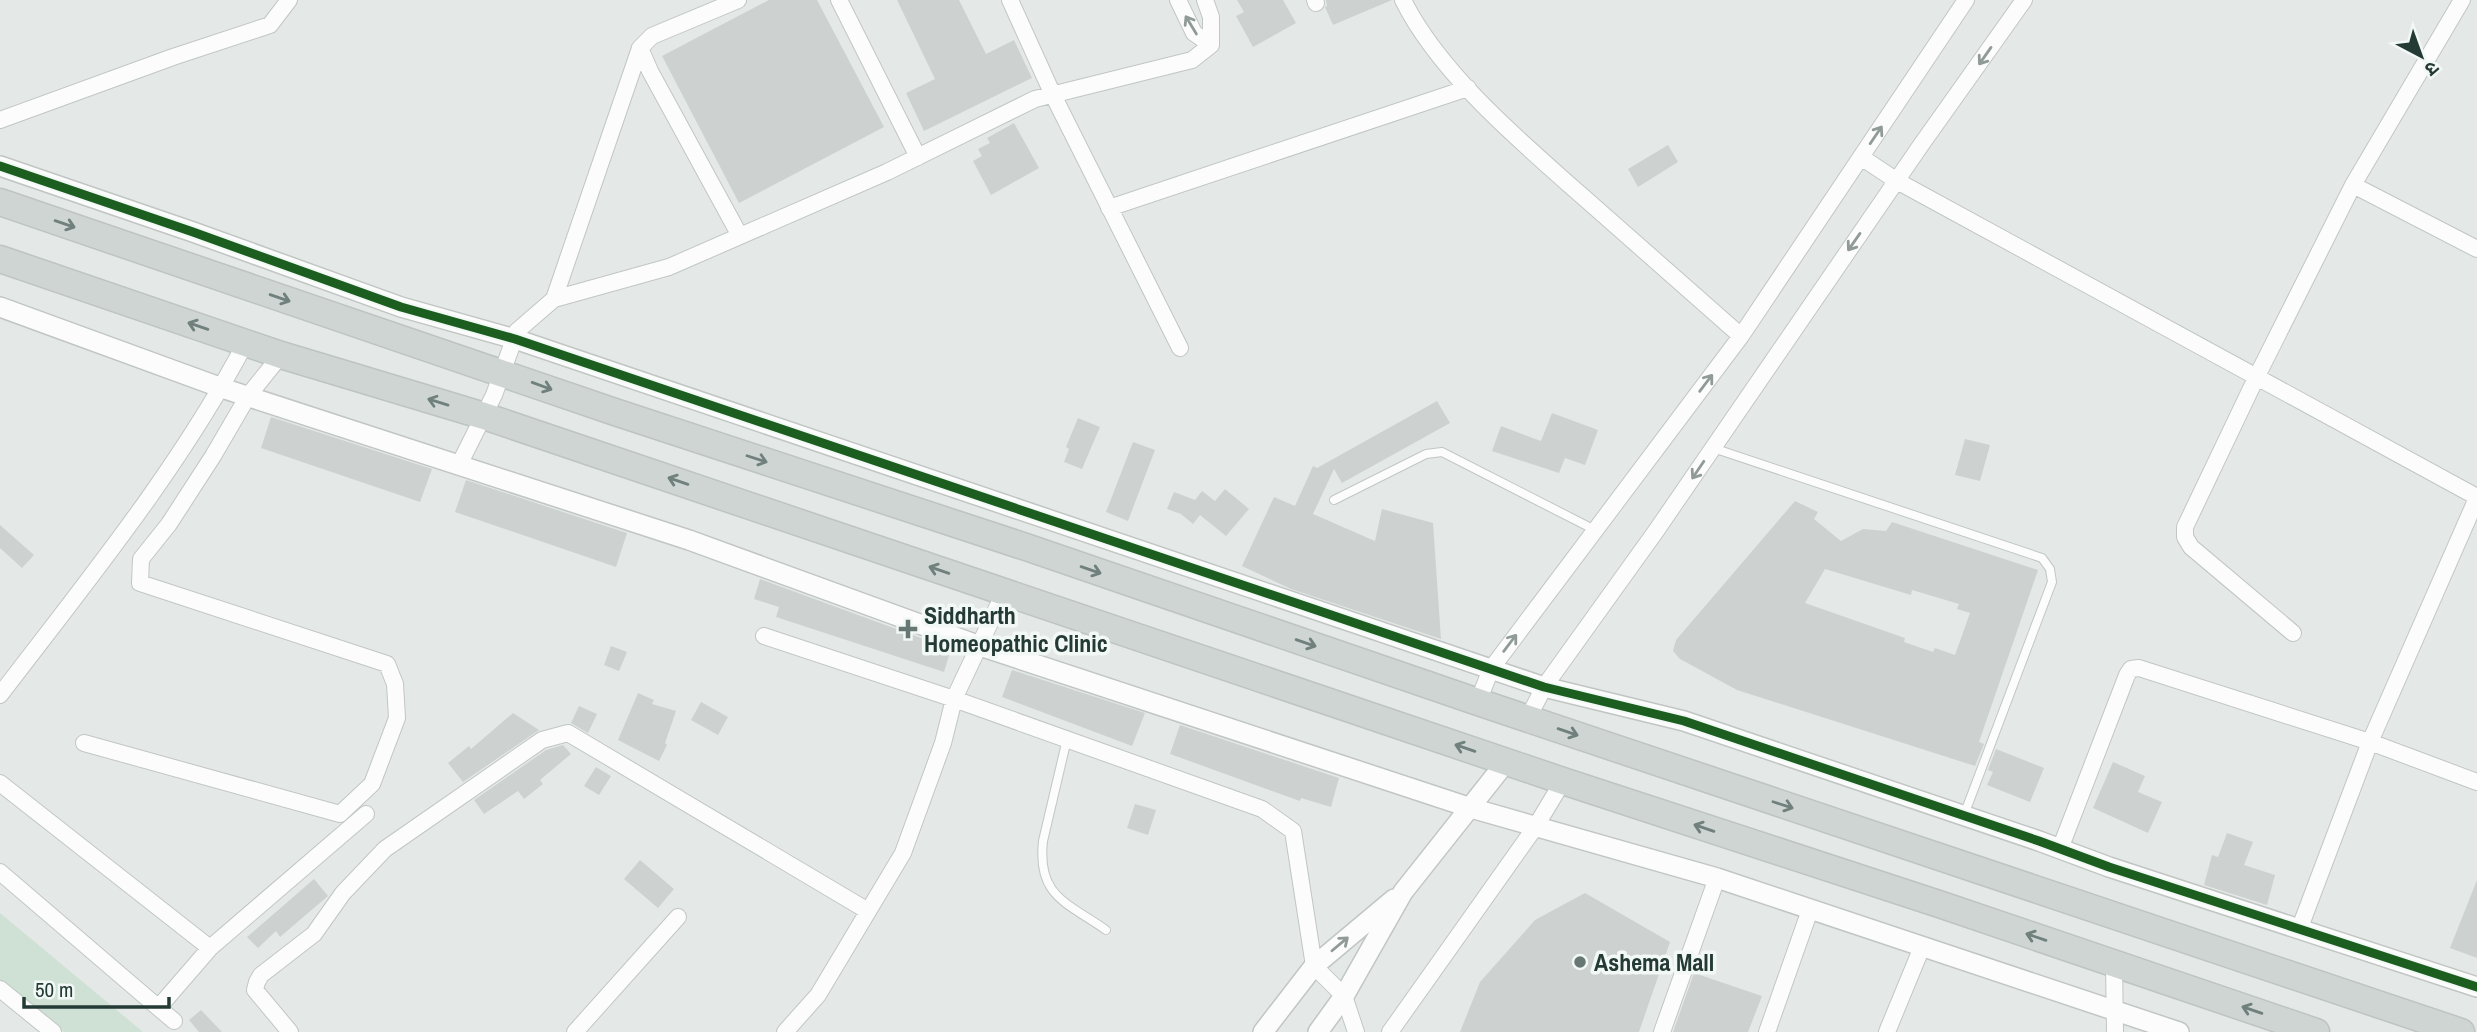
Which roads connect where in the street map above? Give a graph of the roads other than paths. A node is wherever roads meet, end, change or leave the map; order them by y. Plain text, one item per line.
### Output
1 (289, 0) edge
2 (738, 0) edge
3 (839, 0) edge
4 (1010, 0) edge
5 (1178, 0) edge
6 (1205, 0) edge
7 (1403, 0) edge
8 (1966, 0) edge
9 (2024, 0) edge
10 (2462, 0) edge
11 (1211, 45) junction
12 (640, 48) junction
13 (1468, 88) junction
14 (1053, 95) junction
15 (0, 120) edge
16 (918, 157) junction
17 (1861, 157) junction
18 (0, 166) edge
19 (1896, 181) junction
20 (2353, 185) junction
21 (0, 202) edge
22 (1110, 208) junction
23 (740, 236) junction
24 (2477, 249) edge
25 (0, 259) edge
26 (554, 299) junction
27 (0, 307) edge
28 (1741, 336) junction
29 (514, 339) junction
30 (246, 342) junction
31 (1180, 348) dead end
32 (281, 355) junction
33 (503, 372) junction
34 (2257, 376) junction
35 (222, 388) junction
36 (248, 396) junction
37 (484, 416) junction
38 (1713, 448) junction
39 (459, 465) junction
40 (2477, 498) edge
41 (1334, 500) dead end
42 (1037, 516) junction
43 (1595, 530) junction
44 (1026, 547) junction
45 (1004, 593) junction
46 (2293, 633) dead end
47 (764, 636) dead end
48 (980, 646) junction
49 (1491, 669) junction
50 (1544, 687) junction
51 (0, 695) edge
52 (954, 699) junction
53 (1478, 702) junction
54 (1528, 718) junction
55 (1067, 739) junction
56 (2370, 742) junction
57 (84, 743) dead end
58 (1507, 762) junction
59 (1563, 781) junction
60 (2477, 782) edge
61 (0, 783) edge
62 (1471, 808) junction
63 (366, 814) dead end
64 (1964, 815) junction
65 (1536, 826) junction
66 (2060, 849) junction
67 (0, 872) edge
68 (1717, 878) junction
69 (1403, 892) junction
70 (1810, 909) junction
71 (868, 911) junction
72 (678, 916) dead end
73 (1107, 930) dead end
74 (2299, 930) junction
75 (1922, 947) junction
76 (210, 948) junction
77 (2114, 964) junction
78 (1314, 966) junction
79 (2477, 987) edge
80 (0, 989) edge
81 (1344, 996) junction
82 (159, 1007) junction
83 (2114, 1011) junction
84 (174, 1021) dead end
85 (53, 1032) edge
86 (290, 1032) edge
87 (575, 1032) edge
88 (785, 1032) edge
89 (1263, 1032) edge
90 (1318, 1032) edge
91 (1356, 1032) edge
92 (1390, 1032) edge
93 (1662, 1032) edge
94 (1768, 1032) edge
95 (1887, 1032) edge
96 (2115, 1032) edge
97 (2179, 1032) edge
98 (2316, 1032) edge
99 (2461, 1032) edge

1 - 15 street
2 - 12 street
3 - 16 street
4 - 14 street
11 -> 5 street
6 - 11 street
7 - 13 street
17 -> 8 street
9 -> 19 street
10 - 20 street
11 - 14 street
12 - 23 street
12 - 26 street
13 - 22 street
13 - 28 street
14 - 16 street
14 - 22 street
16 - 23 street
17 - 19 street
17 - 28 street
18 - 29 street
19 - 34 street
19 -> 38 street
20 - 24 street
20 - 34 street
21 -> 33 main road
22 - 31 street
23 - 26 street
30 -> 25 main road
26 - 29 street
27 - 35 street
43 -> 28 street
29 - 33 street
29 - 42 street
30 - 32 main road
30 - 35 street
32 - 36 street
37 -> 32 main road
33 - 37 street
33 -> 44 main road
34 - 40 street
34 - 46 street
35 - 36 street
35 - 51 street
36 - 39 street
36 - 57 street
37 - 39 street
45 -> 37 main road
38 -> 50 street
38 - 64 lane
39 - 48 street
40 - 56 street
41 - 43 lane
42 - 44 street
42 - 49 street
49 -> 43 street
44 -> 53 main road
45 - 48 street
58 -> 45 main road
47 - 52 street
48 - 52 street
48 - 62 street
49 - 50 street
49 - 53 street
50 - 54 street
50 - 64 street
52 - 55 street
52 - 71 street
53 - 54 main road
54 -> 99 main road
55 - 73 lane
55 - 78 street
56 - 60 street
56 - 66 street
56 - 74 street
58 - 59 main road
58 - 62 street
59 - 65 street
77 -> 59 main road
61 - 76 street
62 - 65 street
62 - 69 street
63 - 76 street
64 - 66 street
65 - 68 street
65 - 92 street
66 - 74 street
67 - 82 street
68 - 70 street
68 - 93 street
78 -> 69 street
69 - 81 street
70 - 75 street
70 - 94 street
71 - 86 street
71 - 88 street
72 - 87 street
74 - 79 street
75 - 83 street
75 - 95 street
76 - 82 street
77 - 83 street
98 -> 77 main road
78 - 81 street
78 - 89 street
80 - 85 street
81 - 90 street
81 - 91 street
82 - 84 street
83 - 96 street
83 - 97 street

